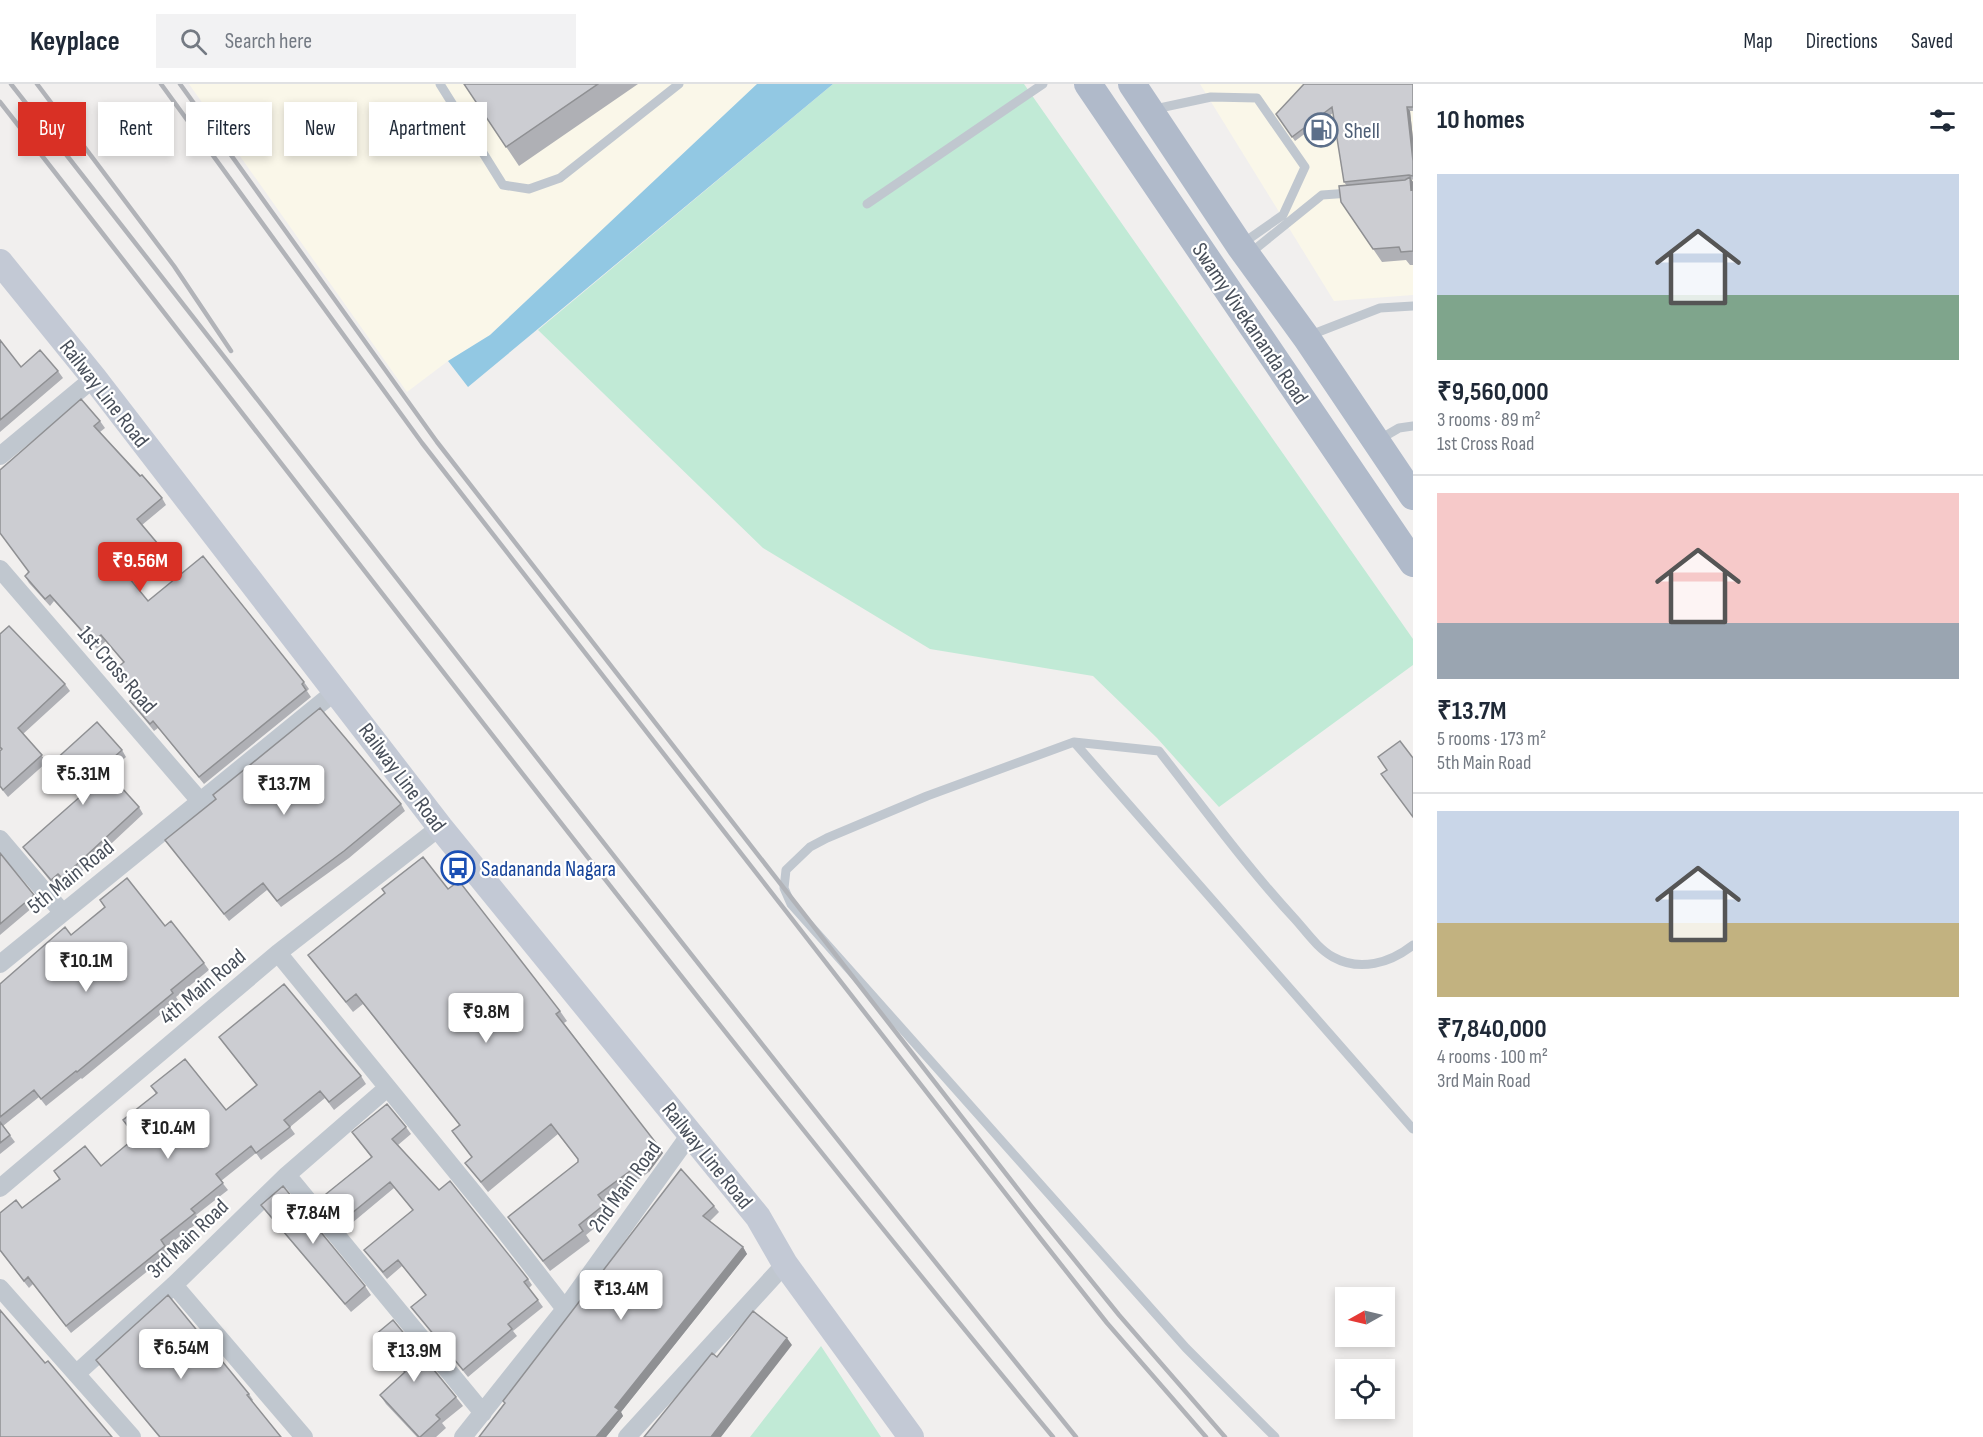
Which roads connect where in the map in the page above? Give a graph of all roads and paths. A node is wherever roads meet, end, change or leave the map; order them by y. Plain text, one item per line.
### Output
1 (440, 84) edge
2 (679, 84) edge
3 (1043, 84) edge
4 (1088, 84) edge
5 (1132, 84) edge
6 (1150, 110) junction
7 (1356, 192) edge
8 (867, 204) dead end
9 (1244, 250) junction
10 (0, 262) edge
11 (1413, 306) edge
12 (1306, 337) junction
13 (94, 378) junction
14 (1413, 426) edge
15 (1376, 442) junction
16 (0, 456) edge
17 (1413, 496) edge
18 (1413, 563) edge
19 (0, 569) edge
20 (337, 690) junction
21 (1074, 742) junction
22 (200, 801) junction
23 (440, 827) junction
24 (0, 839) edge
25 (63, 913) junction
26 (1413, 945) edge
27 (278, 954) junction
28 (0, 964) edge
29 (386, 1089) junction
30 (1413, 1129) edge
31 (691, 1133) junction
32 (286, 1175) junction
33 (0, 1188) edge
34 (785, 1264) junction
35 (174, 1285) junction
36 (0, 1288) edge
37 (565, 1309) junction
38 (76, 1374) junction
39 (483, 1413) junction
40 (132, 1437) edge
41 (304, 1437) edge
42 (463, 1437) edge
43 (627, 1437) edge
44 (910, 1437) edge
45 (1275, 1437) edge

1 - 2 lane
3 - 8 lane
4 - 18 main road, Swamy Vivekananda Road
5 - 6 main road, Swamy Vivekananda Road
6 - 9 main road, Swamy Vivekananda Road
6 - 9 lane
7 - 9 lane
9 - 12 main road, Swamy Vivekananda Road
10 - 13 main road, Railway Line Road
11 - 12 lane
12 - 15 main road, Swamy Vivekananda Road
13 - 16 street
13 - 20 main road, Railway Line Road
14 - 15 lane
15 - 17 main road, Swamy Vivekananda Road
19 - 22 street, 1st Cross Road
20 - 22 street, 5th Main Road
20 - 23 main road, Railway Line Road
21 - 26 lane
21 - 30 lane
21 - 45 lane
22 - 25 street, 5th Main Road
23 - 27 street, 4th Main Road
23 - 31 main road, Railway Line Road
24 - 25 street
25 - 28 street, 5th Main Road
27 - 29 street
27 - 33 street, 4th Main Road
29 - 32 street, 3rd Main Road
29 - 37 street
31 - 34 main road, Railway Line Road
31 - 37 street, 2nd Main Road
32 - 35 street, 3rd Main Road
32 - 39 street
34 - 43 street
34 - 44 main road, Railway Line Road
35 - 38 street, 3rd Main Road
35 - 41 street
36 - 38 street
37 - 39 street, 2nd Main Road
38 - 40 street
39 - 42 street, 2nd Main Road

